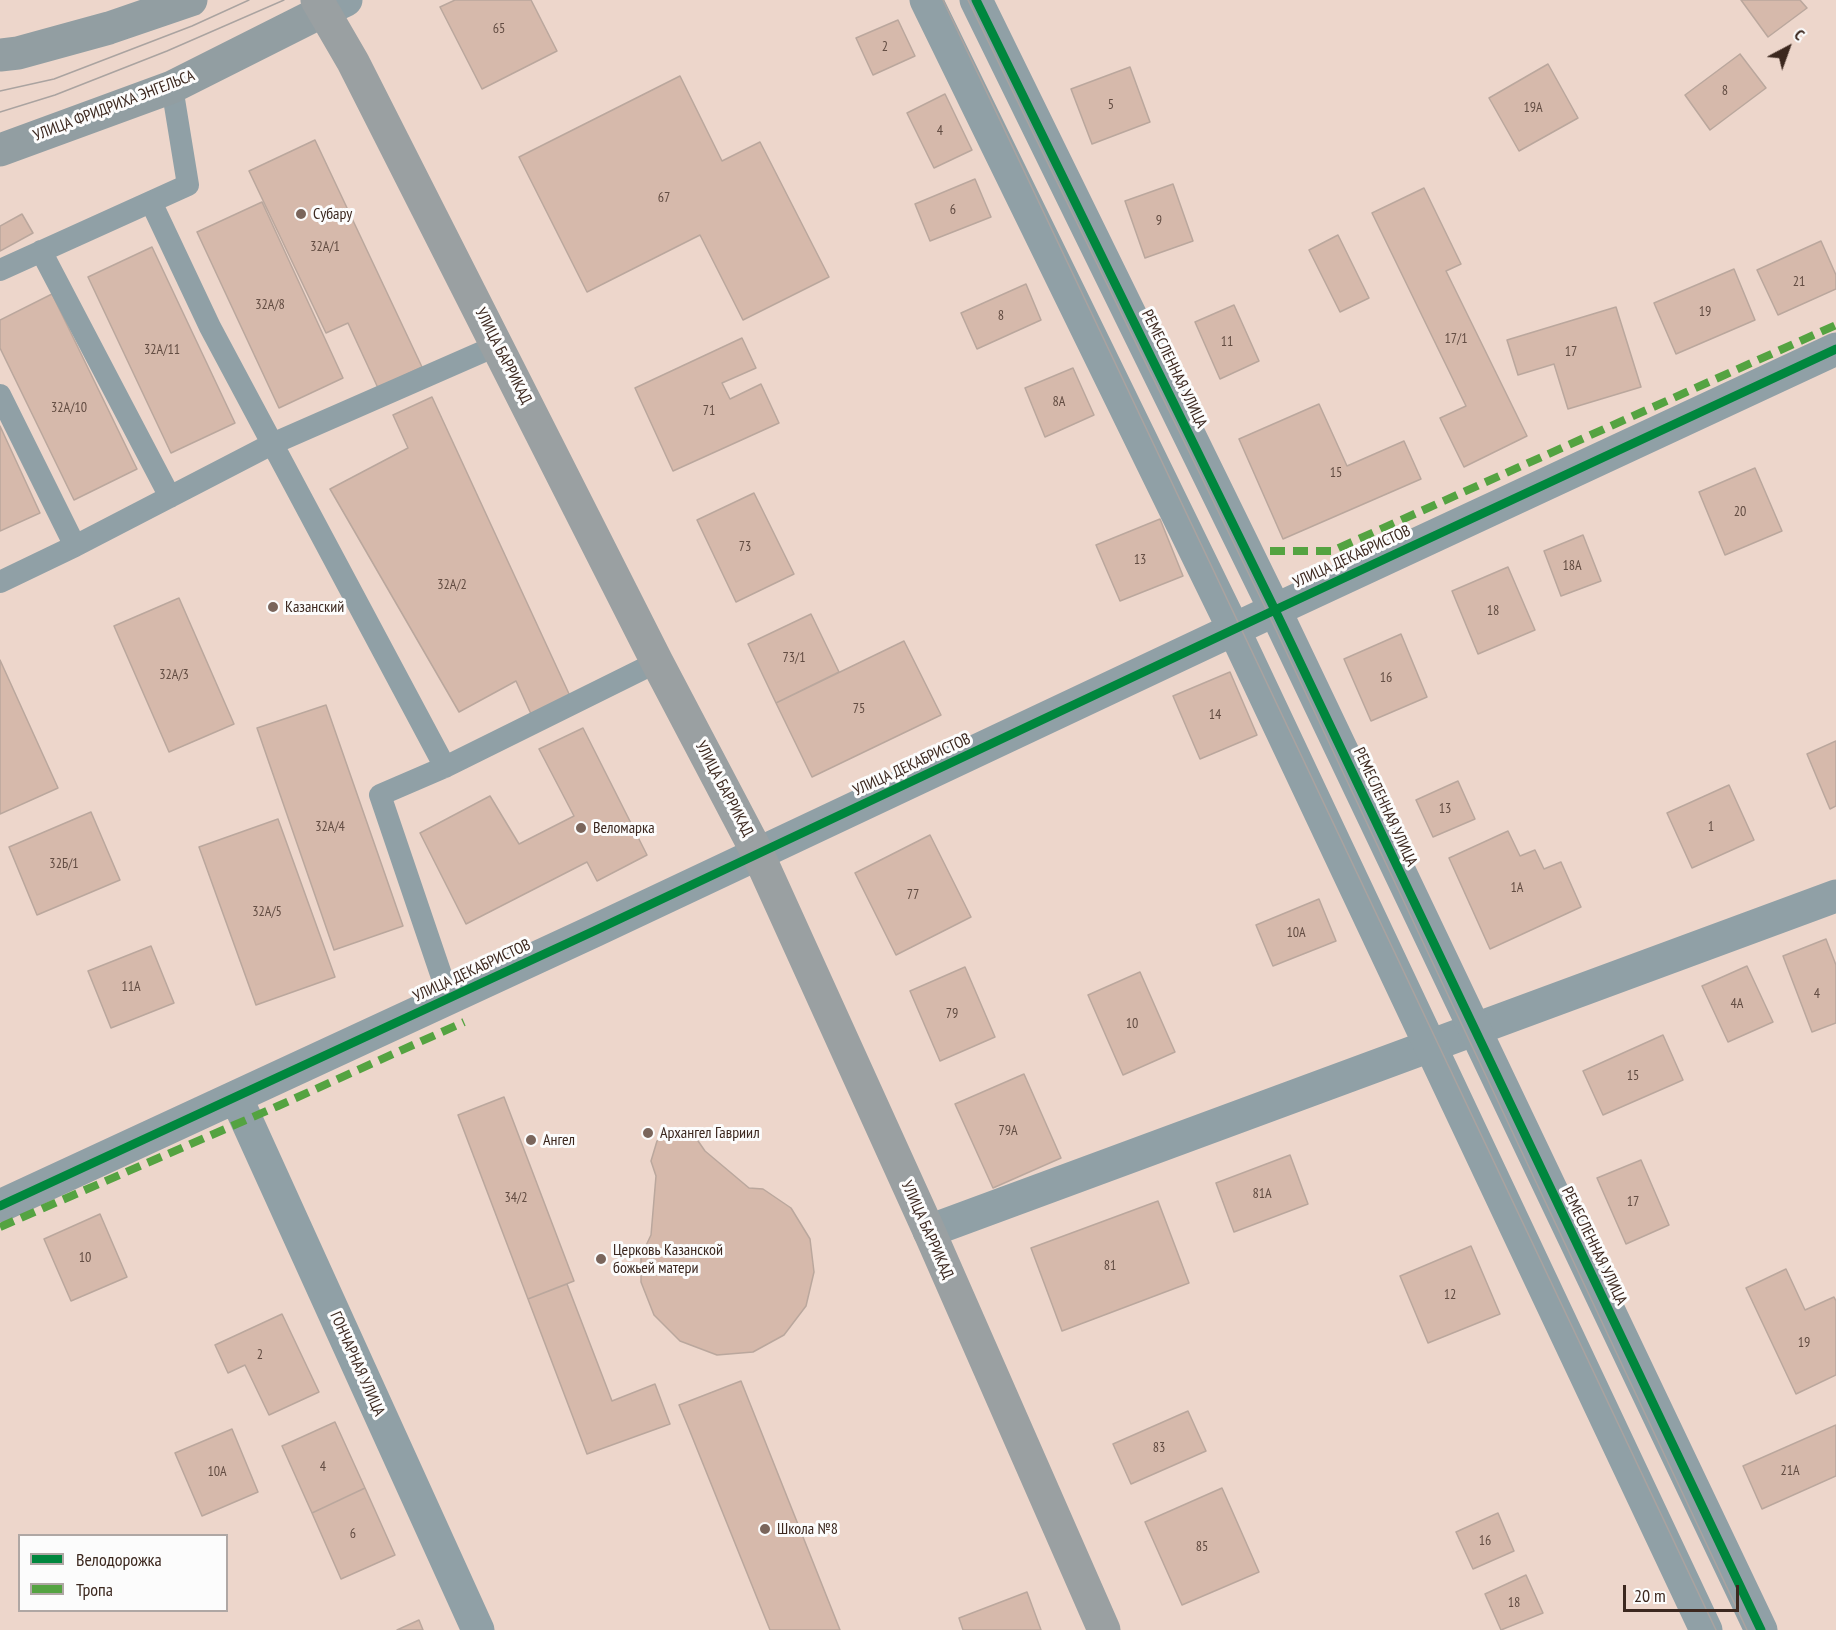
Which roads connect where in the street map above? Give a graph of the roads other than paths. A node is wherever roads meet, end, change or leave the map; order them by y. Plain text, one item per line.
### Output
1 (191, 0) edge
2 (926, 0) edge
3 (976, 0) edge
4 (329, 4) edge
5 (0, 54) edge
6 (172, 87) junction
7 (0, 150) edge
8 (152, 202) junction
9 (41, 251) junction
10 (0, 270) edge
11 (498, 345) junction
12 (1836, 349) edge
13 (0, 395) edge
14 (272, 444) junction
15 (170, 497) junction
16 (75, 546) junction
17 (0, 582) edge
18 (1275, 610) junction
19 (1234, 630) junction
20 (657, 662) junction
21 (445, 767) junction
22 (758, 854) junction
23 (1836, 896) edge
24 (449, 998) junction
25 (1473, 1029) junction
26 (1431, 1047) junction
27 (236, 1097) junction
28 (0, 1206) edge
29 (929, 1231) junction
30 (478, 1630) edge
31 (1104, 1630) edge
32 (1706, 1630) edge
33 (1761, 1630) edge

1 - 5 main road
2 - 19 street
3 - 18 street, РЕМЕСЛЕННАЯ УЛИЦА
4 - 6 main road, УЛИЦА ФРИДРИХА ЭНГЕЛЬСА
4 - 11 main road, УЛИЦА БАРРИКАД
6 - 7 main road, УЛИЦА ФРИДРИХА ЭНГЕЛЬСА
6 - 8 lane
8 - 9 lane
8 - 14 lane
9 - 10 lane
9 - 15 lane
11 - 14 lane
11 - 20 main road, УЛИЦА БАРРИКАД
12 - 18 street, УЛИЦА ДЕКАБРИСТОВ
13 - 16 lane
14 - 15 lane
14 - 21 lane
15 - 16 lane
16 - 17 lane
18 - 19 street, УЛИЦА ДЕКАБРИСТОВ
18 - 25 street, РЕМЕСЛЕННАЯ УЛИЦА
19 - 22 street, УЛИЦА ДЕКАБРИСТОВ
19 - 26 street
20 - 21 lane
20 - 22 main road, УЛИЦА БАРРИКАД
21 - 24 lane
22 - 24 street, УЛИЦА ДЕКАБРИСТОВ
22 - 29 main road, УЛИЦА БАРРИКАД
23 - 25 street
24 - 27 street, УЛИЦА ДЕКАБРИСТОВ
25 - 26 street
25 - 33 street, РЕМЕСЛЕННАЯ УЛИЦА
26 - 29 street
26 - 32 street
27 - 28 street, УЛИЦА ДЕКАБРИСТОВ
27 - 30 street, ГОНЧАРНАЯ УЛИЦА
29 - 31 main road, УЛИЦА БАРРИКАД

